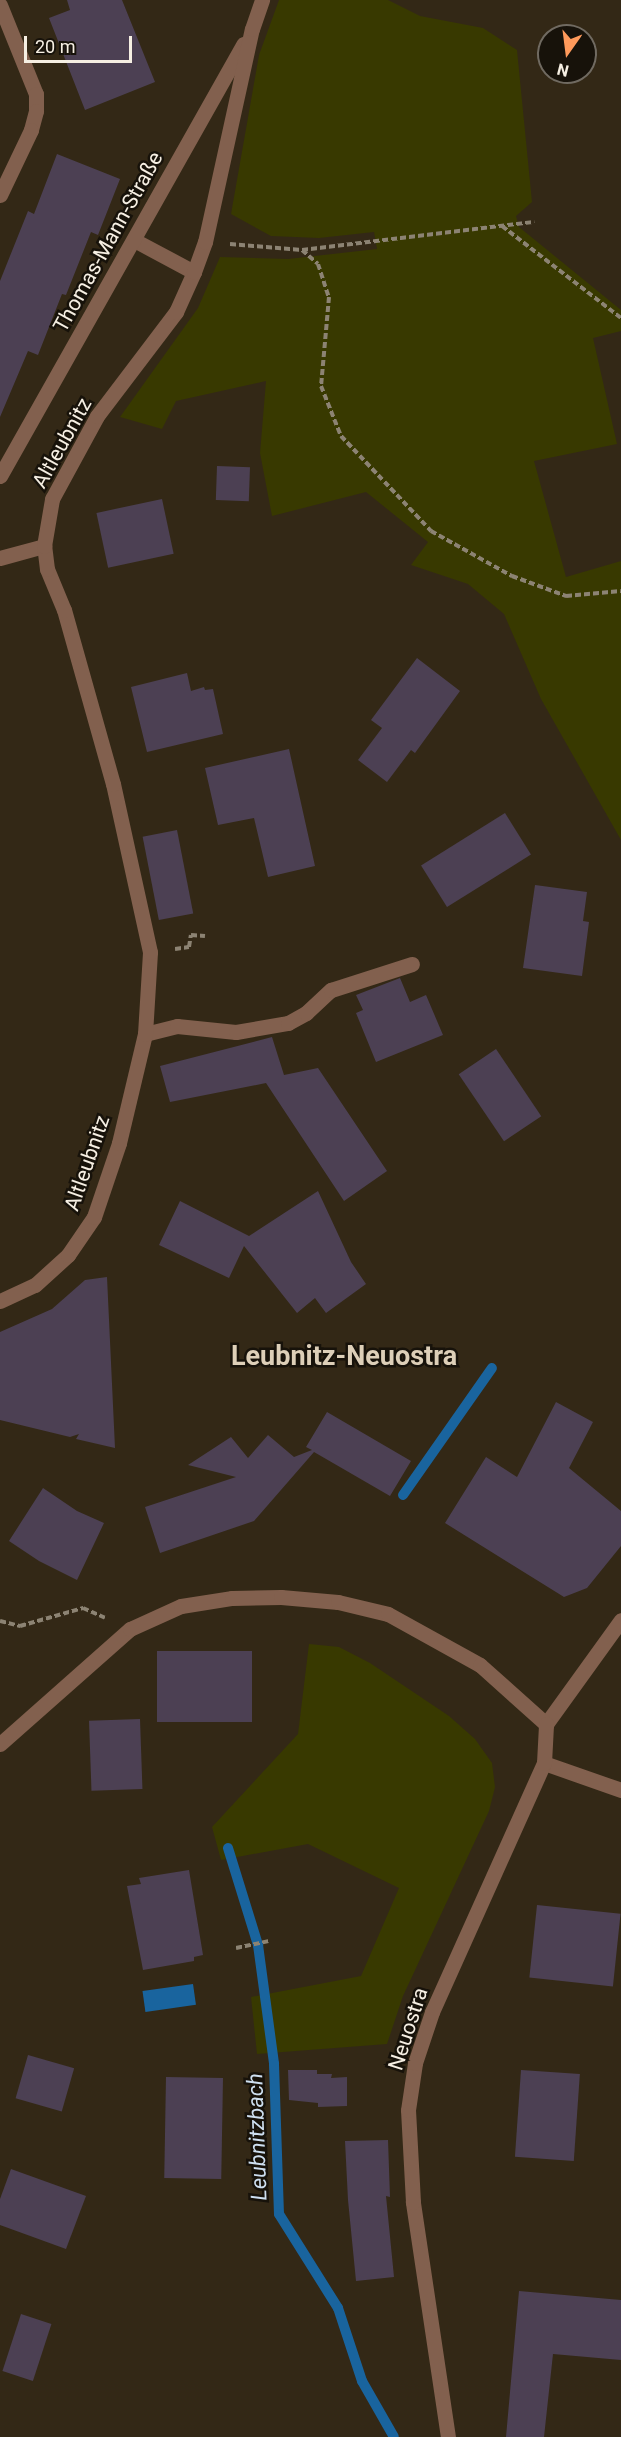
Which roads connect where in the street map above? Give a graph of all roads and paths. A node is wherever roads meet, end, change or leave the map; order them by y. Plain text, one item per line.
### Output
1 (262, 0) edge
2 (0, 5) edge
3 (252, 29) junction
4 (0, 195) edge
5 (534, 222) dead end
6 (502, 226) junction
7 (134, 240) junction
8 (205, 242) junction
9 (302, 250) junction
10 (194, 272) junction
11 (621, 318) edge
12 (0, 476) edge
13 (44, 546) junction
14 (0, 558) edge
15 (621, 591) edge
16 (206, 936) dead end
17 (172, 949) dead end
18 (412, 964) dead end
19 (145, 1034) junction
20 (0, 1301) edge
21 (621, 1620) edge
22 (0, 1621) edge
23 (130, 1629) junction
24 (546, 1724) junction
25 (0, 1744) edge
26 (544, 1763) junction
27 (621, 1790) edge
28 (268, 1941) dead end
29 (236, 1948) dead end
30 (448, 2437) edge

1 - 3 street, Altleubnitz
2 - 4 street
3 - 7 street, Thomas-Mann-Straße
3 - 8 street, Altleubnitz
5 - 6 path
6 - 9 path
6 - 11 path
7 - 10 street
7 - 12 street, Thomas-Mann-Straße
8 - 9 path
8 - 10 street, Altleubnitz
9 - 15 path
10 - 13 street, Altleubnitz
13 - 14 street
13 - 19 street, Altleubnitz
16 - 17 path
18 - 19 street
19 - 20 street, Altleubnitz
21 - 24 street
22 - 23 path
23 - 24 street
23 - 25 street
24 - 26 street, Neuostra
26 - 27 street
26 - 30 street, Neuostra
28 - 29 path

